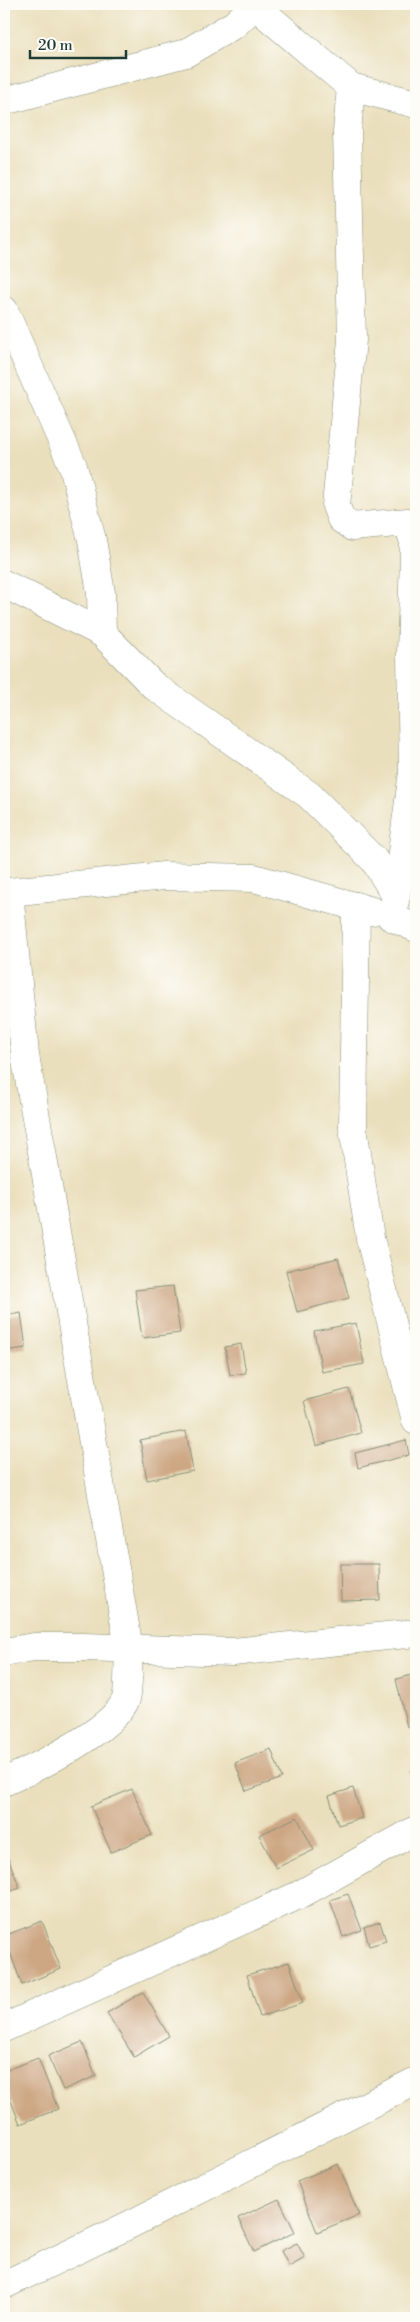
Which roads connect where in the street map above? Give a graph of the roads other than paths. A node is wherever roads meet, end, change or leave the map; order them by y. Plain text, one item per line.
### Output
1 (255, 4) edge
2 (351, 87) junction
3 (4, 101) edge
4 (416, 104) edge
5 (4, 310) edge
6 (412, 520) edge
7 (4, 584) edge
8 (102, 633) junction
9 (414, 702) edge
10 (7, 893) edge
11 (356, 906) junction
12 (393, 907) junction
13 (416, 928) edge
14 (416, 1421) edge
15 (416, 1633) edge
16 (128, 1648) junction
17 (4, 1652) edge
18 (4, 1782) edge
19 (416, 1830) edge
20 (4, 2028) edge
21 (416, 2081) edge
22 (4, 2285) edge

1 - 2 street
1 - 3 street
2 - 4 street
2 - 6 street
5 - 8 street
6 - 9 street
7 - 8 street
8 - 12 street
9 - 12 street
10 - 11 street
10 - 16 street
11 - 12 street
11 - 14 street
12 - 13 street
15 - 16 street
16 - 17 street
16 - 18 street
19 - 20 street
21 - 22 street

